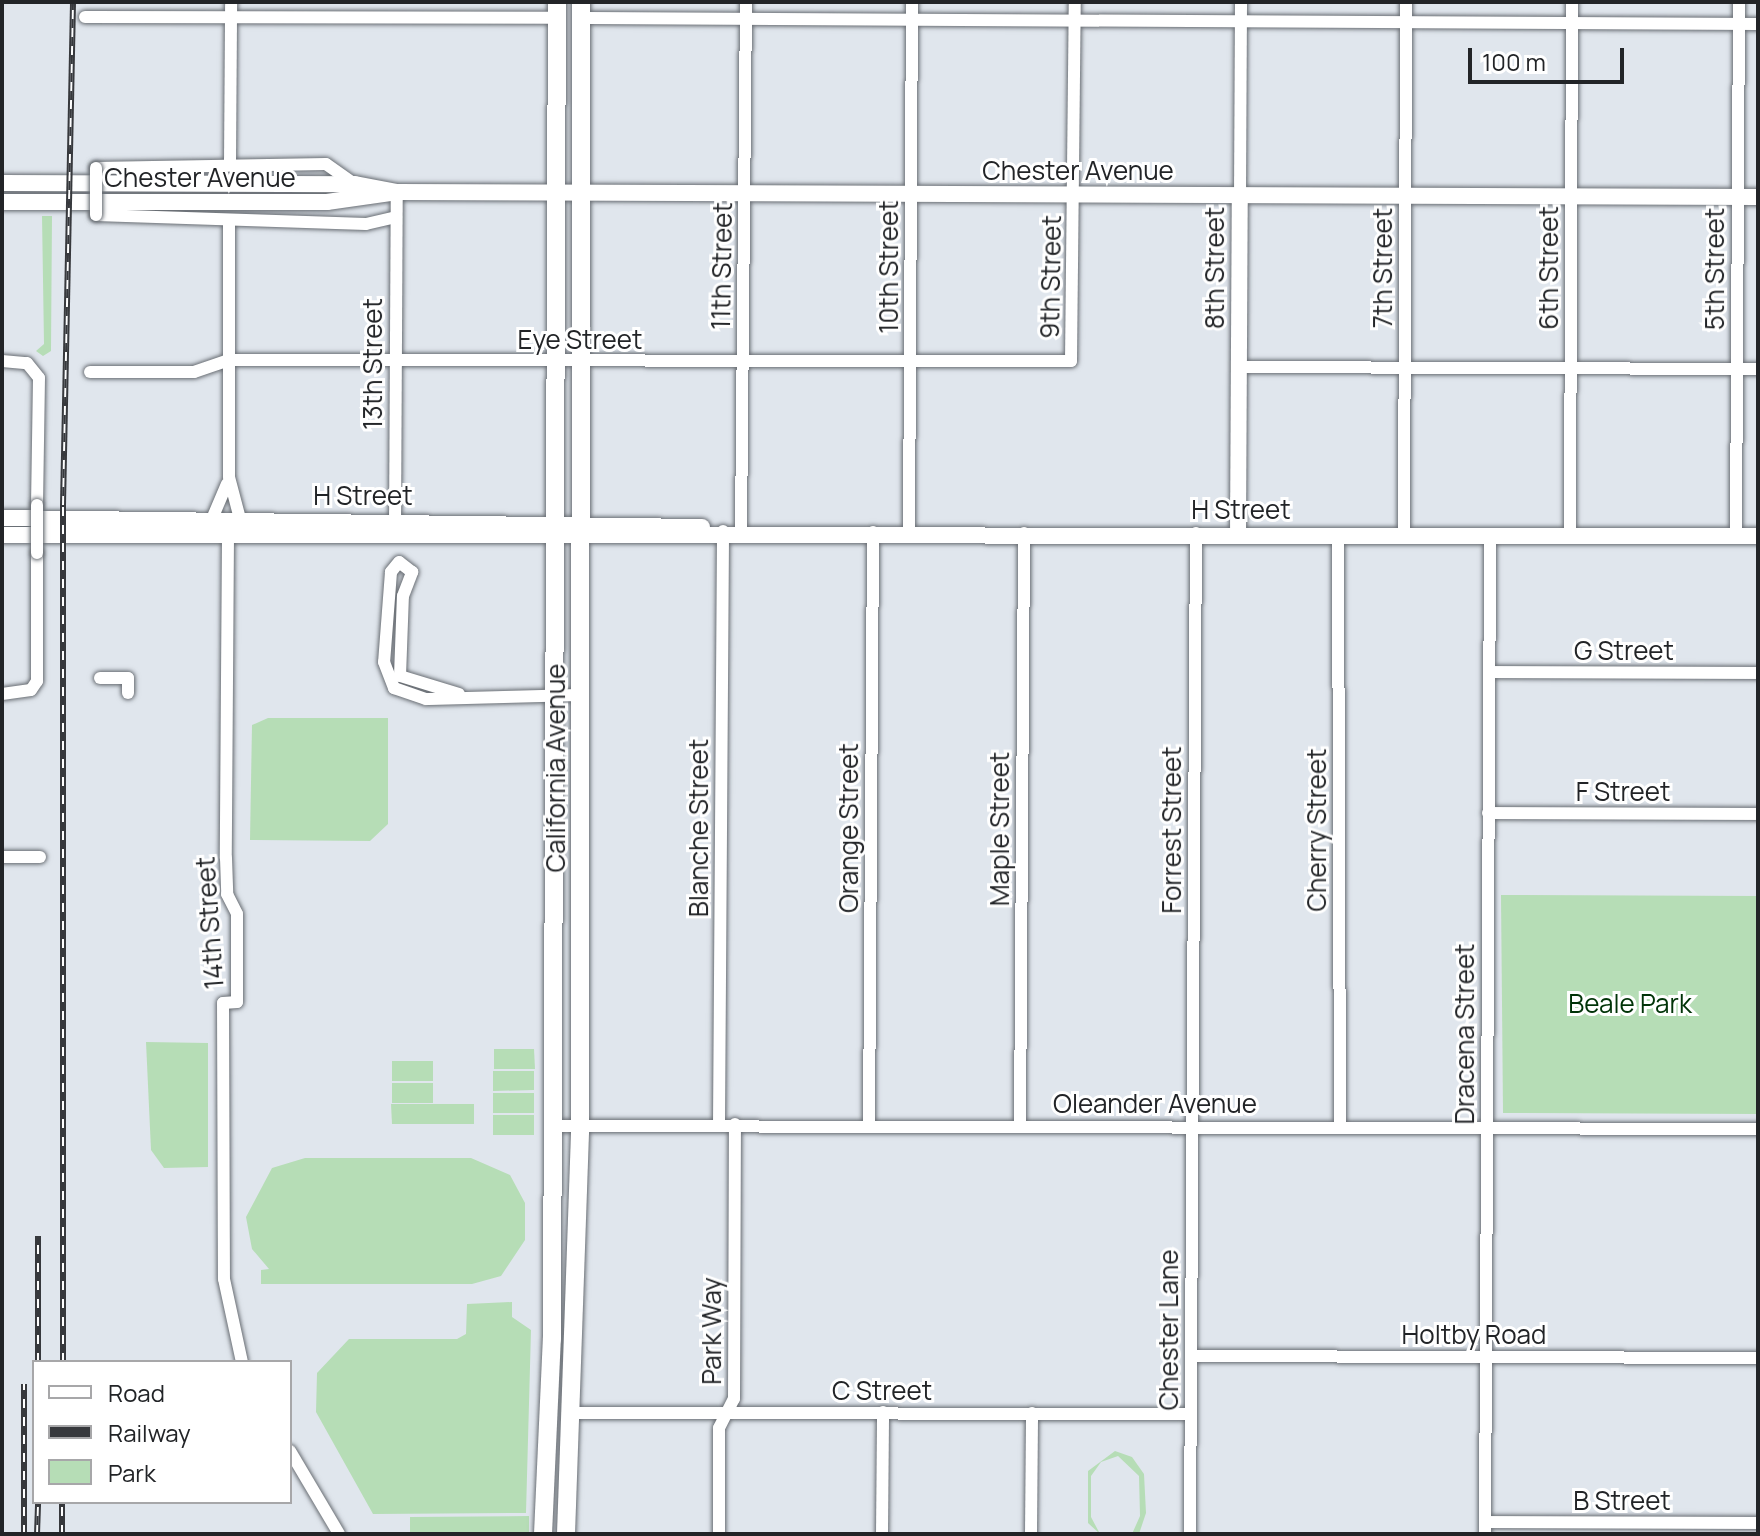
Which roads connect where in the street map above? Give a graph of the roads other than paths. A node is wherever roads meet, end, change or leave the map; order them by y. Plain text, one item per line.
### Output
1 (231, 2) edge
2 (746, 2) edge
3 (912, 2) edge
4 (1075, 2) edge
5 (1241, 2) edge
6 (1406, 2) edge
7 (1572, 2) edge
8 (1739, 2) edge
9 (557, 10) edge
10 (581, 10) edge
11 (85, 17) dead end
12 (231, 17) junction
13 (746, 19) junction
14 (912, 20) junction
15 (1075, 21) junction
16 (1240, 21) junction
17 (1406, 22) junction
18 (1572, 23) junction
19 (1739, 24) junction
20 (1758, 24) edge
21 (230, 163) junction
22 (2, 183) edge
23 (355, 184) junction
24 (397, 192) junction
25 (556, 193) junction
26 (583, 193) junction
27 (745, 193) junction
28 (911, 194) junction
29 (1074, 195) junction
30 (1240, 195) junction
31 (1405, 196) junction
32 (1571, 196) junction
33 (1738, 197) junction
34 (1758, 197) edge
35 (2, 202) edge
36 (396, 217) junction
37 (229, 223) junction
38 (229, 360) junction
39 (2, 361) edge
40 (395, 361) junction
41 (1071, 361) joint
42 (555, 362) junction
43 (743, 362) junction
44 (584, 364) junction
45 (910, 364) junction
46 (1239, 367) junction
47 (1404, 368) junction
48 (1737, 369) junction
49 (1758, 369) edge
50 (1571, 370) junction
51 (90, 372) dead end
52 (229, 477) junction
53 (2, 518) edge
54 (212, 519) junction
55 (240, 519) junction
56 (306, 519) junction
57 (395, 528) junction
58 (553, 529) junction
59 (583, 530) junction
60 (723, 531) junction
61 (741, 531) junction
62 (873, 532) junction
63 (909, 532) junction
64 (1024, 533) junction
65 (1196, 533) junction
66 (1238, 534) junction
67 (1338, 534) junction
68 (1404, 534) junction
69 (2, 535) edge
70 (1490, 535) junction
71 (1570, 535) junction
72 (228, 536) junction
73 (1736, 536) junction
74 (1758, 536) edge
75 (1489, 672) junction
76 (1758, 673) edge
77 (100, 678) dead end
78 (128, 693) dead end
79 (2, 694) edge
80 (459, 694) junction
81 (553, 694) junction
82 (582, 695) junction
83 (1488, 813) junction
84 (1758, 814) edge
85 (2, 857) edge
86 (40, 857) dead end
87 (719, 1124) junction
88 (735, 1124) junction
89 (869, 1125) junction
90 (1020, 1125) junction
91 (552, 1126) junction
92 (580, 1126) junction
93 (1192, 1126) junction
94 (1340, 1127) junction
95 (1487, 1127) junction
96 (1758, 1129) edge
97 (1191, 1356) junction
98 (1486, 1357) junction
99 (1758, 1358) edge
100 (241, 1360) edge
101 (883, 1412) junction
102 (573, 1413) junction
103 (1032, 1413) junction
104 (727, 1414) junction
105 (1190, 1414) junction
106 (292, 1454) edge
107 (1758, 1523) edge
108 (1485, 1528) edge
109 (339, 1534) edge
110 (543, 1534) edge
111 (566, 1534) edge
112 (719, 1534) edge
113 (882, 1534) edge
114 (1031, 1534) edge
115 (1190, 1534) edge

1 - 12 street
2 - 13 street, 11th Street
3 - 14 street, 10th Street
4 - 15 street, 9th Street
5 - 16 street, 8th Street
6 - 17 street, 7th Street
7 - 18 street, 6th Street
8 - 19 street, 5th Street
9 - 12 street
9 - 25 main road, California Avenue
10 - 13 street
10 - 26 main road, California Avenue
11 - 12 street
12 - 21 street
13 - 14 street
13 - 27 street, 11th Street
14 - 15 street
14 - 28 street, 10th Street
15 - 16 street
15 - 29 street, 9th Street
16 - 17 street
16 - 30 street, 8th Street
17 - 18 street
17 - 31 street, 7th Street
18 - 19 street
18 - 32 street, 6th Street
19 - 20 street
19 - 33 street, 5th Street
21 - 23 street
21 - 37 street, bridge
22 - 23 street, Chester Avenue
23 - 24 street, Chester Avenue
24 - 25 street, Chester Avenue
24 - 35 street, Chester Avenue
24 - 36 street, 13th Street
25 - 26 street, Chester Avenue
25 - 42 main road, California Avenue
26 - 27 street, Chester Avenue
26 - 44 main road, California Avenue
27 - 28 street, Chester Avenue
27 - 43 street, 11th Street
28 - 29 street, Chester Avenue
28 - 45 street, 10th Street
29 - 30 street, Chester Avenue
29 - 41 street, 9th Street
30 - 31 street, Chester Avenue
30 - 46 street, 8th Street
31 - 32 street, Chester Avenue
31 - 47 street, 7th Street
32 - 33 street, Chester Avenue
32 - 50 street, 6th Street
33 - 34 street, Chester Avenue
33 - 48 street, 5th Street
36 - 37 street
36 - 40 street, 13th Street
37 - 38 street
38 - 40 street, Eye Street
38 - 51 street, Eye Street
38 - 52 street
39 - 79 street, bridge
40 - 42 street, Eye Street
40 - 57 street, 13th Street
41 - 45 street, Eye Street
42 - 44 street, Eye Street
42 - 58 main road, California Avenue
43 - 44 street, Eye Street
43 - 45 street, Eye Street
43 - 61 street, 11th Street
44 - 59 main road, California Avenue
45 - 63 street, 10th Street
46 - 47 street
46 - 66 street, 8th Street
47 - 50 street
47 - 68 street, 7th Street
48 - 49 street
48 - 50 street
48 - 73 street, 5th Street
50 - 71 street, 6th Street
52 - 54 street
52 - 55 street
53 - 54 street, H Street
54 - 55 street, H Street
55 - 56 street, H Street
56 - 57 street, H Street
56 - 72 street
57 - 58 street, H Street
57 - 72 street, H Street
58 - 59 street, H Street
58 - 81 main road, California Avenue
59 - 60 street, H Street
59 - 82 main road, California Avenue
60 - 61 street, H Street
60 - 87 street, Blanche Street
61 - 62 street, H Street
62 - 63 street, H Street
62 - 89 street, Orange Street
63 - 64 street, H Street
64 - 65 street, H Street
64 - 90 street, Maple Street
65 - 66 street, H Street
65 - 93 street, Forrest Street
66 - 67 street, H Street
67 - 68 street, H Street
67 - 94 street, Cherry Street
68 - 70 street, H Street
69 - 72 street, H Street
70 - 71 street, H Street
70 - 75 street, Dracena Street
71 - 73 street, H Street
72 - 100 street, 14th Street
73 - 74 street, H Street
75 - 76 street, G Street
75 - 83 street, Dracena Street
77 - 78 street
80 - 80 street
80 - 81 street
81 - 82 street
81 - 91 main road, California Avenue
82 - 92 main road, California Avenue
83 - 84 street, F Street
83 - 95 street, Dracena Street
85 - 86 street
87 - 88 street, Oleander Avenue
87 - 92 street, Oleander Avenue
88 - 89 street, Oleander Avenue
88 - 104 street, Park Way
89 - 90 street, Oleander Avenue
90 - 93 street, Oleander Avenue
91 - 92 street, Oleander Avenue
91 - 110 main road, California Avenue
92 - 102 main road, California Avenue
93 - 94 street, Oleander Avenue
93 - 97 street, Chester Lane
94 - 95 street, Oleander Avenue
95 - 96 street, Oleander Avenue
95 - 98 street, Dracena Street
97 - 98 street, Holtby Road
97 - 105 street, Chester Lane
98 - 99 street, Holtby Road
98 - 108 street, Dracena Street
101 - 103 street, C Street
101 - 104 street, C Street
101 - 113 street
102 - 104 street, C Street
102 - 111 main road, California Avenue
103 - 105 street, C Street
103 - 114 street
104 - 112 street, Park Way
105 - 115 street, Chester Lane
106 - 109 street
107 - 108 street, B Street

